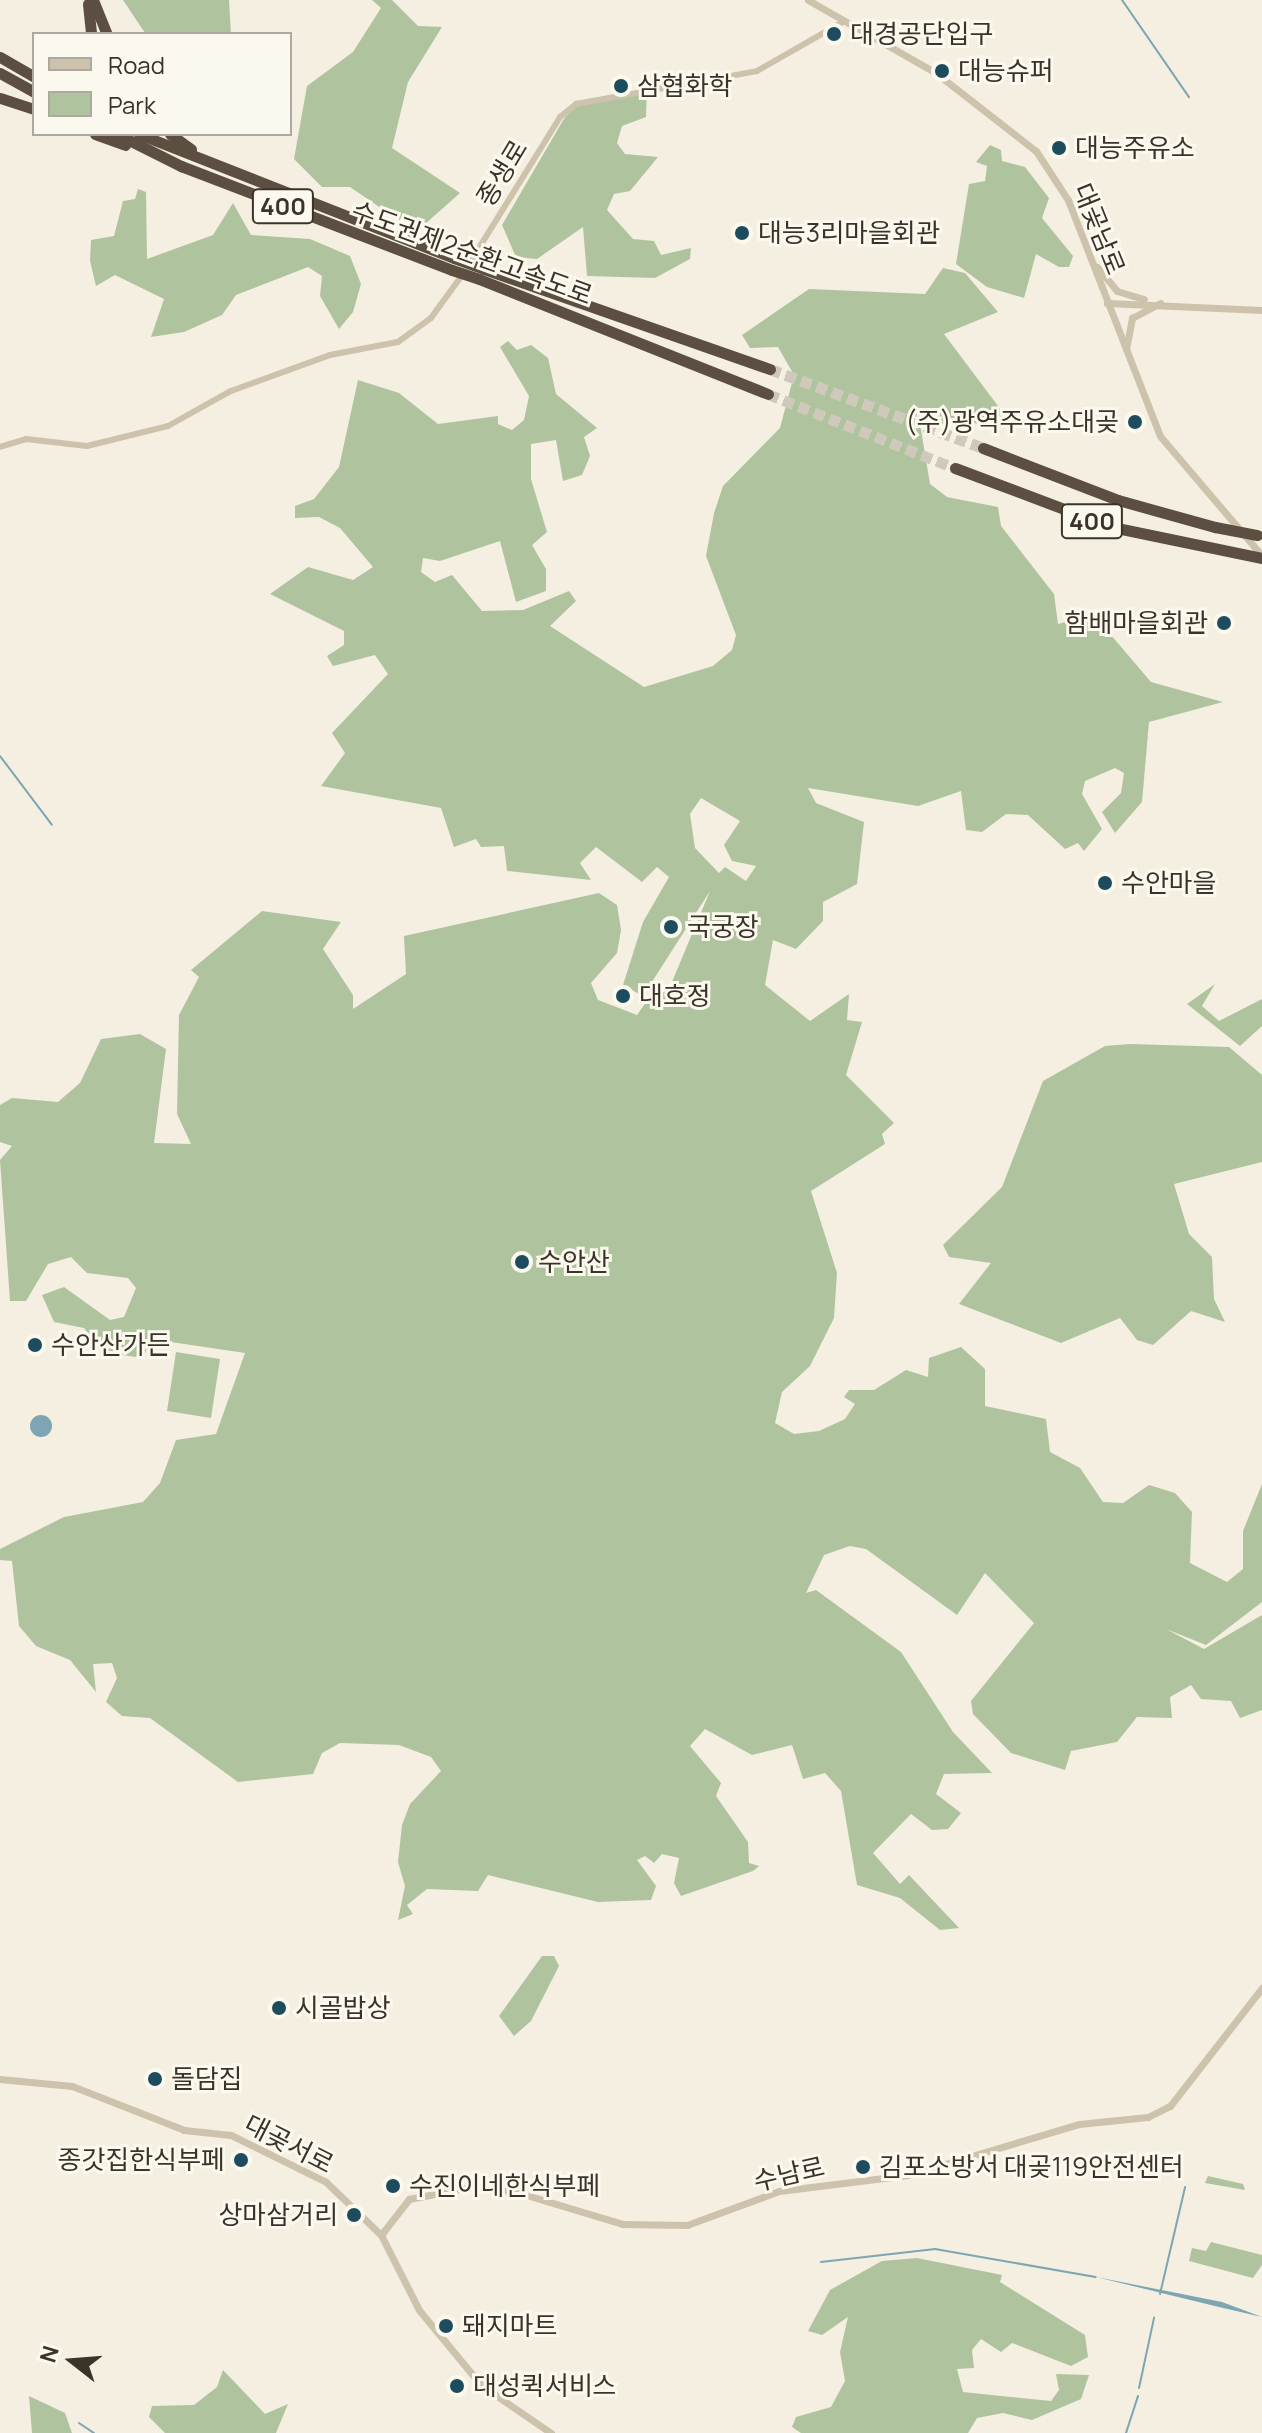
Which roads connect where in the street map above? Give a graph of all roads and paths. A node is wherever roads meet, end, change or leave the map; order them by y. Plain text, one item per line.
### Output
1 (86, 0) edge
2 (93, 0) edge
3 (808, 0) edge
4 (843, 22) junction
5 (91, 32) edge
6 (106, 32) edge
7 (0, 57) edge
8 (32, 68) edge
9 (0, 73) edge
10 (32, 76) edge
11 (32, 91) edge
12 (0, 98) edge
13 (32, 108) edge
14 (100, 136) edge
15 (121, 136) edge
16 (144, 136) edge
17 (173, 136) edge
18 (181, 166) junction
19 (226, 170) junction
20 (1092, 260) junction
21 (453, 264) junction
22 (482, 274) junction
23 (1107, 303) junction
24 (1162, 303) junction
25 (1262, 310) edge
26 (1126, 355) junction
27 (770, 369) tunnel mouth
28 (768, 394) tunnel mouth
29 (0, 447) edge
30 (983, 448) tunnel mouth
31 (955, 468) tunnel mouth
32 (1260, 535) edge
33 (1262, 557) edge
34 (1262, 1988) edge
35 (0, 2079) edge
36 (381, 2235) junction
37 (551, 2433) edge

1 - 5 highway
2 - 6 highway
3 - 4 street, 대곶남로
4 - 20 street, 대곶남로
4 - 29 street, 종생로
7 - 8 highway
7 - 10 highway
9 - 11 highway
12 - 13 highway
14 - 18 highway
15 - 18 highway, 수도권제2순환고속도로 / 400
16 - 19 highway, 수도권제2순환고속도로 / 400
17 - 19 highway
18 - 21 highway, 수도권제2순환고속도로 / 400
19 - 21 highway, 수도권제2순환고속도로 / 400
20 - 23 street, 대곶남로
20 - 24 street
21 - 22 highway, 수도권제2순환고속도로 / 400, bridge
22 - 27 highway, 수도권제2순환고속도로 / 400
22 - 28 highway, 수도권제2순환고속도로 / 400
23 - 24 street
23 - 26 street, 대곶남로
24 - 25 street
24 - 26 street
26 - 33 street, 대곶남로
30 - 32 highway, 400, bridge
31 - 33 highway, 400
34 - 36 street, 수남로
35 - 36 street, 대곶서로
36 - 37 street, 대곶서로

